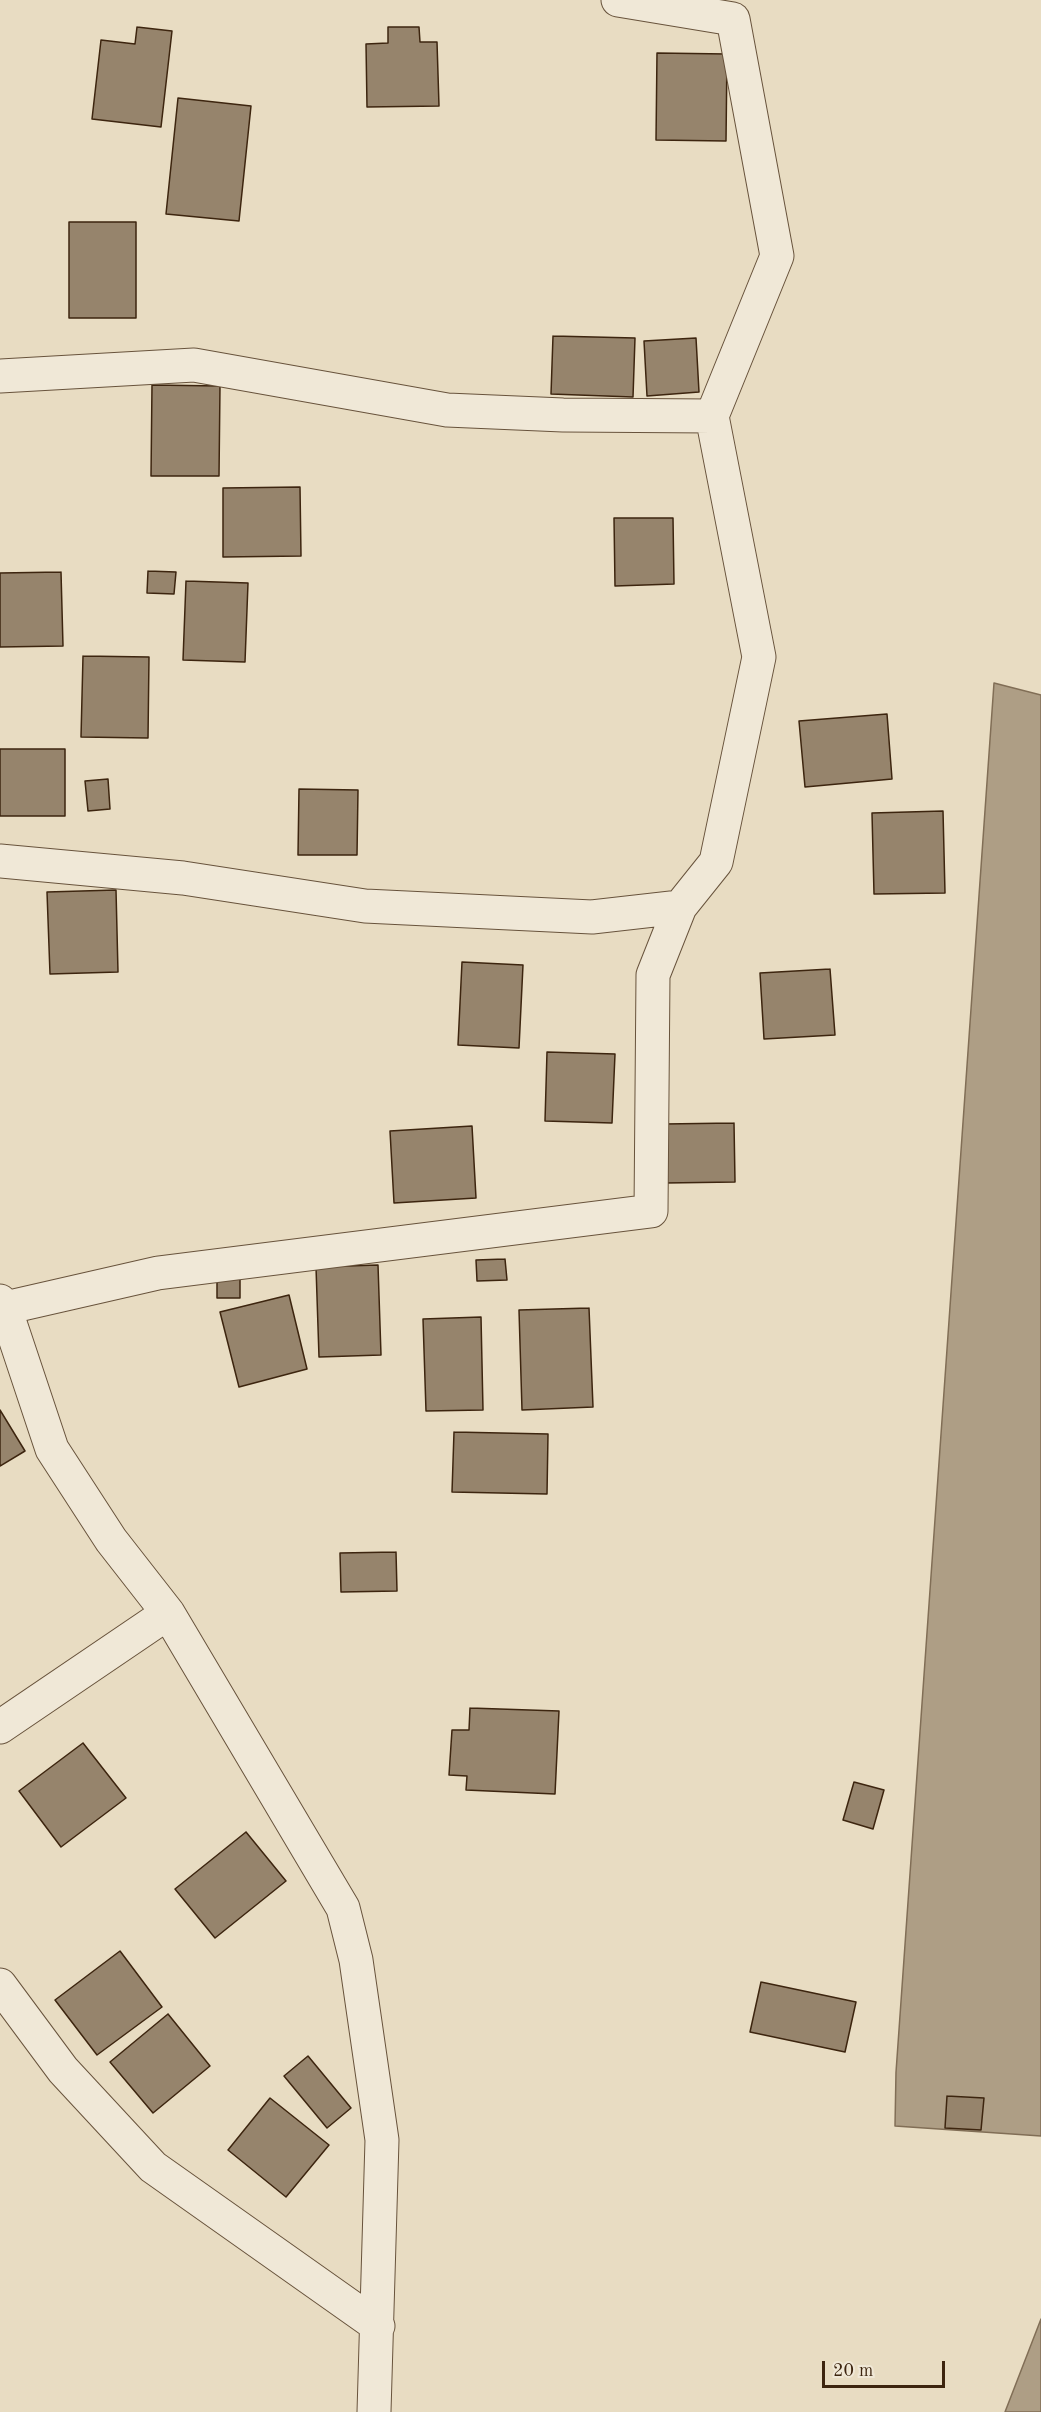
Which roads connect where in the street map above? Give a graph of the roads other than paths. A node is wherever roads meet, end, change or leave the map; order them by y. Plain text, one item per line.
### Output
1 (618, 0) edge
2 (0, 376) edge
3 (712, 416) junction
4 (0, 861) edge
5 (680, 907) junction
6 (3, 1305) edge
7 (168, 1613) junction
8 (0, 1727) edge
9 (0, 1985) edge
10 (378, 2326) junction
11 (374, 2412) edge

1 - 3 street
2 - 3 street
3 - 5 street
4 - 5 street
5 - 6 street
6 - 7 street
7 - 8 street
7 - 10 street
9 - 10 street
10 - 11 street

